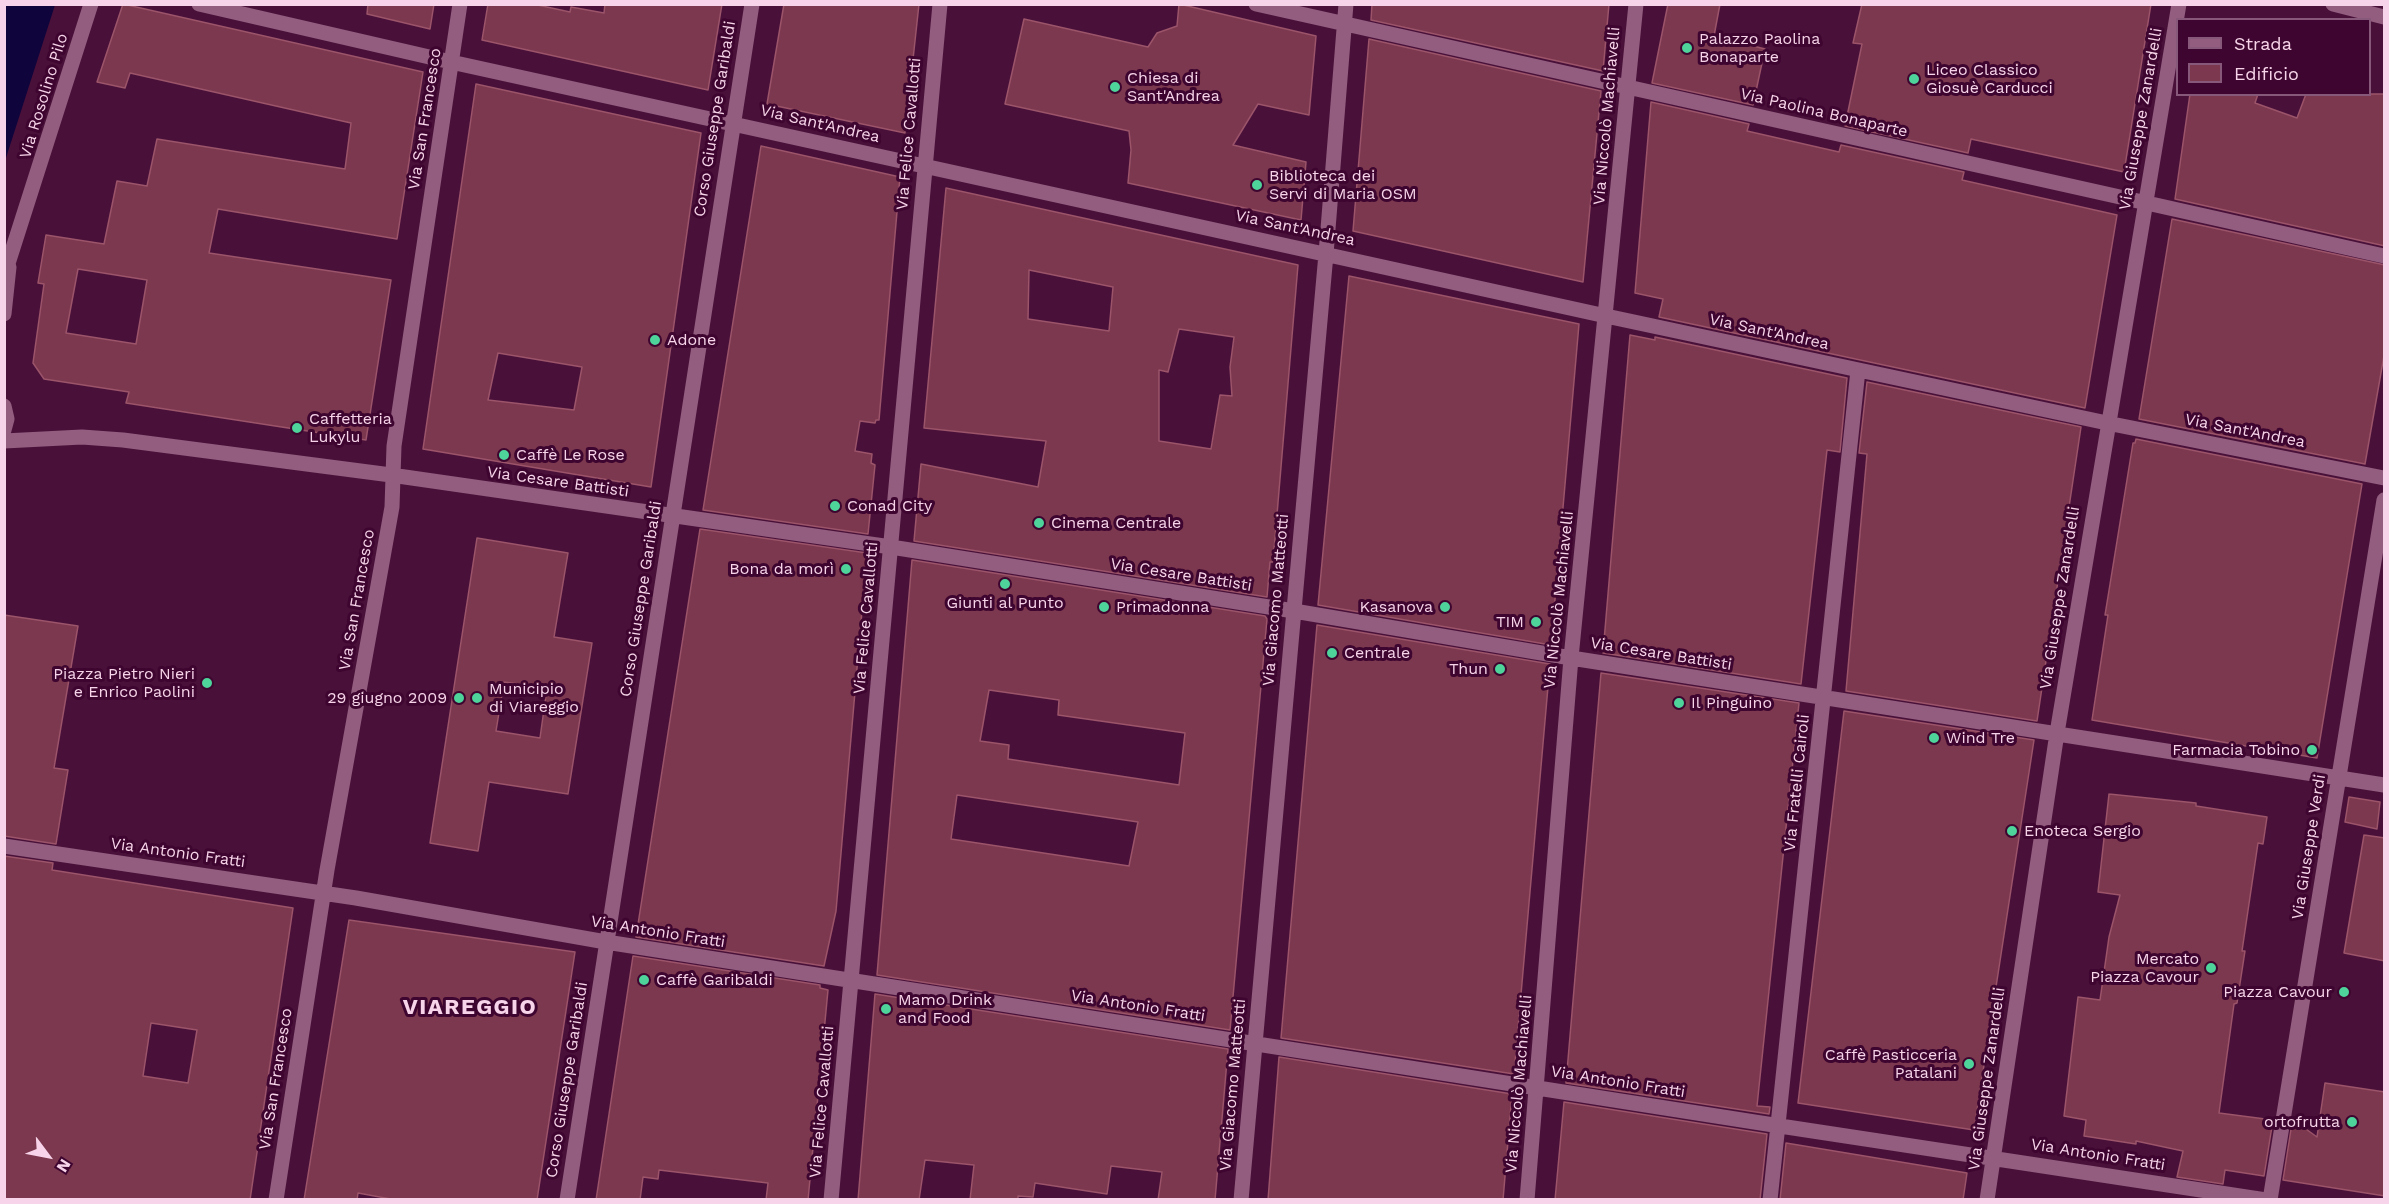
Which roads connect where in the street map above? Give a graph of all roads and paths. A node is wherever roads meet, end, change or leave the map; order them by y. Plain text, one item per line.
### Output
1 (91, 4) edge
2 (199, 4) edge
3 (460, 4) edge
4 (752, 4) edge
5 (940, 4) edge
6 (1256, 4) edge
7 (1346, 4) edge
8 (1636, 4) edge
9 (2332, 4) edge
10 (2385, 17) edge
11 (2176, 22) edge
12 (1344, 25) junction
13 (451, 62) junction
14 (1628, 87) junction
15 (732, 123) junction
16 (924, 166) junction
17 (2145, 203) junction
18 (1326, 254) junction
19 (2385, 256) edge
20 (7, 272) edge
21 (4, 314) edge
22 (1606, 316) junction
23 (1858, 370) junction
24 (4, 406) edge
25 (2107, 423) junction
26 (4, 430) edge
27 (4, 441) edge
28 (391, 475) junction
29 (2385, 478) edge
30 (2385, 500) edge
31 (672, 517) junction
32 (891, 548) junction
33 (1294, 611) junction
34 (1571, 658) junction
35 (1823, 698) junction
36 (2057, 733) junction
37 (2339, 777) junction
38 (2385, 785) edge
39 (4, 846) edge
40 (324, 893) junction
41 (606, 942) junction
42 (852, 980) junction
43 (1254, 1042) junction
44 (1537, 1087) junction
45 (1780, 1126) junction
46 (1994, 1157) junction
47 (276, 1200) edge
48 (567, 1200) edge
49 (831, 1200) edge
50 (1241, 1200) edge
51 (1527, 1200) edge
52 (1770, 1200) edge
53 (1987, 1200) edge
54 (2268, 1200) edge

1 - 20 street, Via Rosolino Pilo
2 - 13 street, Via Sant'Andrea
3 - 13 street, Via San Francesco
4 - 15 street, Corso Giuseppe Garibaldi
5 - 16 street, Via Felice Cavallotti
6 - 12 street, Via Paolina Bonaparte
7 - 12 street, Via Giacomo Matteotti
8 - 14 street, Via Niccolò Machiavelli
9 - 10 street
11 - 17 street, Via Giuseppe Zanardelli
12 - 14 street, Via Paolina Bonaparte
12 - 18 street, Via Giacomo Matteotti
13 - 15 street, Via Sant'Andrea
13 - 28 street, Via San Francesco
14 - 17 street, Via Paolina Bonaparte
14 - 22 street, Via Niccolò Machiavelli
15 - 16 street, Via Sant'Andrea
15 - 31 street, Corso Giuseppe Garibaldi
16 - 18 street, Via Sant'Andrea
16 - 32 street, Via Felice Cavallotti
17 - 19 street, Via Paolina Bonaparte
17 - 25 street, Via Giuseppe Zanardelli
18 - 22 street, Via Sant'Andrea
18 - 33 street, Via Giacomo Matteotti
20 - 21 street, Via Rosolino Pilo
22 - 23 street, Via Sant'Andrea
22 - 34 street, Via Niccolò Machiavelli
23 - 25 street, Via Sant'Andrea
23 - 35 street, Via Fratelli Cairoli
24 - 26 street
25 - 29 street, Via Sant'Andrea
25 - 36 street, Via Giuseppe Zanardelli
27 - 28 street, Via Cesare Battisti
28 - 31 street, Via Cesare Battisti
28 - 40 street, Via San Francesco
30 - 37 street, Via Giuseppe Verdi
31 - 32 street, Via Cesare Battisti
31 - 41 street, Corso Giuseppe Garibaldi
32 - 33 street, Via Cesare Battisti
32 - 42 street, Via Felice Cavallotti
33 - 34 street, Via Cesare Battisti
33 - 43 street, Via Giacomo Matteotti
34 - 35 street, Via Cesare Battisti
34 - 44 street, Via Niccolò Machiavelli
35 - 36 street, Via Cesare Battisti
35 - 45 street, Via Fratelli Cairoli
36 - 37 street, Via Cesare Battisti
36 - 46 street, Via Giuseppe Zanardelli
37 - 38 street, Via Cesare Battisti
37 - 54 street, Via Giuseppe Verdi
39 - 40 street, Via Antonio Fratti
40 - 41 street, Via Antonio Fratti
40 - 47 street, Via San Francesco
41 - 42 street, Via Antonio Fratti
41 - 48 street, Corso Giuseppe Garibaldi
42 - 43 street, Via Antonio Fratti
42 - 49 street, Via Felice Cavallotti
43 - 44 street, Via Antonio Fratti
43 - 50 street, Via Giacomo Matteotti
44 - 45 street, Via Antonio Fratti
44 - 51 street, Via Niccolò Machiavelli
45 - 46 street, Via Antonio Fratti
45 - 52 street, Via Fratelli Cairoli
46 - 53 street, Via Giuseppe Zanardelli
46 - 54 street, Via Antonio Fratti

